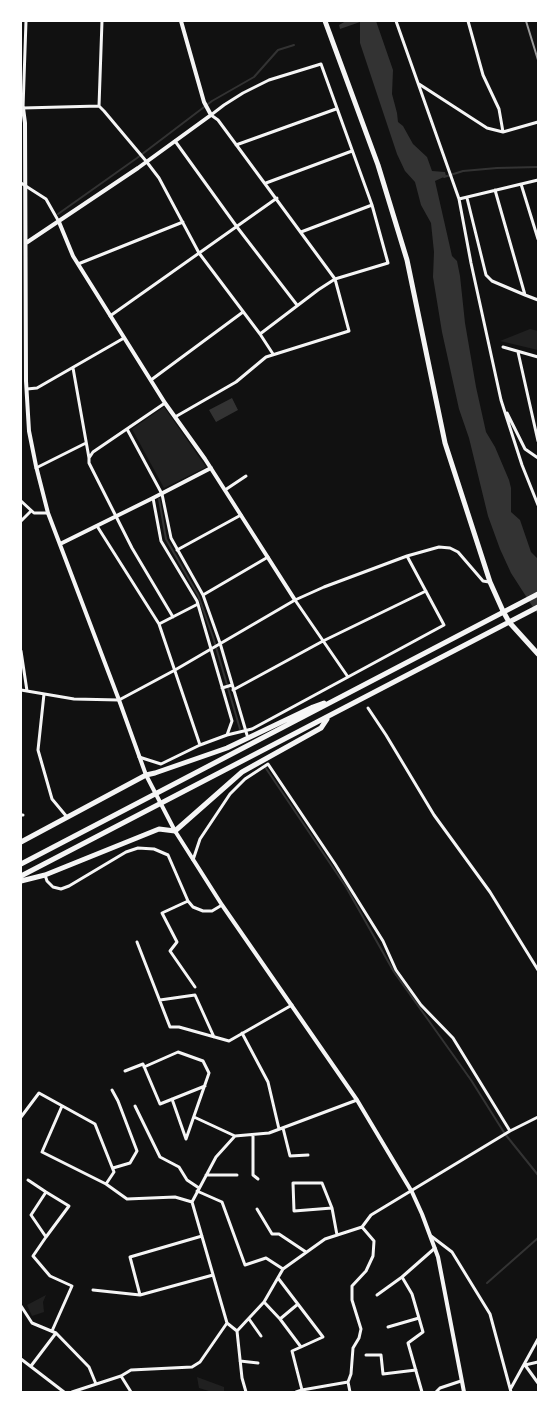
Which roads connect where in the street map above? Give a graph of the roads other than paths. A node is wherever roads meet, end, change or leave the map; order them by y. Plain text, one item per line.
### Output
1 (26, 21) edge
2 (102, 21) edge
3 (181, 21) edge
4 (325, 21) edge
5 (396, 21) edge
6 (468, 21) edge
7 (419, 83) junction
8 (22, 106) edge
9 (98, 106) junction
10 (336, 108) junction
11 (211, 115) junction
12 (538, 122) edge
13 (503, 132) junction
14 (175, 141) junction
15 (236, 145) junction
16 (352, 151) junction
17 (145, 159) junction
18 (538, 180) edge
19 (266, 183) junction
20 (23, 184) edge
21 (521, 184) junction
22 (495, 190) junction
23 (276, 198) junction
24 (467, 198) junction
25 (459, 199) junction
26 (372, 205) junction
27 (23, 210) edge
28 (59, 222) junction
29 (183, 222) junction
30 (237, 227) junction
31 (301, 232) junction
32 (538, 239) edge
33 (26, 243) junction
34 (199, 253) junction
35 (78, 264) junction
36 (335, 279) junction
37 (525, 295) junction
38 (538, 300) edge
39 (297, 305) junction
40 (243, 312) junction
41 (110, 316) junction
42 (260, 334) junction
43 (124, 338) junction
44 (503, 347) dead end
45 (518, 352) junction
46 (273, 354) junction
47 (538, 357) edge
48 (73, 368) junction
49 (151, 380) junction
50 (24, 381) edge
51 (27, 389) junction
52 (164, 404) junction
53 (504, 409) junction
54 (176, 417) junction
55 (127, 429) junction
56 (538, 441) edge
57 (86, 443) junction
58 (89, 458) junction
59 (538, 458) edge
60 (36, 468) junction
61 (211, 468) junction
62 (246, 476) dead end
63 (225, 490) junction
64 (162, 494) junction
65 (154, 498) junction
66 (21, 501) edge
67 (538, 505) edge
68 (31, 511) junction
69 (48, 513) junction
70 (241, 515) junction
71 (117, 516) junction
72 (21, 521) edge
73 (97, 526) junction
74 (60, 544) junction
75 (177, 550) junction
76 (407, 556) junction
77 (268, 558) junction
78 (490, 582) junction
79 (426, 591) junction
80 (538, 594) edge
81 (203, 595) junction
82 (295, 600) junction
83 (198, 604) junction
84 (538, 607) edge
85 (503, 612) junction
86 (173, 617) junction
87 (509, 622) junction
88 (159, 624) junction
89 (323, 641) junction
90 (220, 644) junction
91 (211, 649) junction
92 (21, 651) edge
93 (538, 654) edge
94 (175, 670) junction
95 (348, 677) junction
96 (231, 685) junction
97 (223, 688) junction
98 (21, 690) edge
99 (233, 690) junction
100 (27, 691) junction
101 (44, 694) junction
102 (337, 699) junction
103 (119, 700) junction
104 (368, 708) dead end
105 (329, 716) junction
106 (244, 731) junction
107 (227, 735) junction
108 (247, 735) dead end
109 (200, 745) junction
110 (139, 757) junction
111 (146, 775) junction
112 (66, 817) junction
113 (174, 831) junction
114 (21, 842) edge
115 (193, 860) junction
116 (21, 864) edge
117 (45, 875) junction
118 (21, 876) edge
119 (21, 881) edge
120 (188, 901) junction
121 (222, 905) junction
122 (137, 942) dead end
123 (538, 970) edge
124 (195, 987) dead end
125 (160, 1000) junction
126 (292, 1005) junction
127 (242, 1033) junction
128 (214, 1037) junction
129 (144, 1067) junction
130 (125, 1071) dead end
131 (204, 1086) junction
132 (112, 1090) dead end
133 (172, 1099) junction
134 (357, 1100) junction
135 (62, 1106) junction
136 (135, 1106) dead end
137 (21, 1117) edge
138 (194, 1117) junction
139 (538, 1118) edge
140 (283, 1128) junction
141 (279, 1129) junction
142 (510, 1131) junction
143 (253, 1135) junction
144 (235, 1136) junction
145 (308, 1155) dead end
146 (113, 1168) junction
147 (237, 1174) dead end
148 (205, 1175) junction
149 (258, 1179) dead end
150 (28, 1180) dead end
151 (106, 1184) junction
152 (198, 1190) junction
153 (46, 1192) junction
154 (412, 1192) junction
155 (192, 1202) junction
156 (332, 1208) junction
157 (257, 1209) dead end
158 (362, 1227) junction
159 (337, 1235) junction
160 (202, 1236) junction
161 (431, 1236) junction
162 (46, 1237) junction
163 (435, 1248) junction
164 (306, 1252) junction
165 (283, 1269) junction
166 (213, 1275) junction
167 (402, 1276) junction
168 (278, 1278) junction
169 (93, 1290) dead end
170 (140, 1295) junction
171 (377, 1295) dead end
172 (264, 1302) junction
173 (298, 1304) junction
174 (21, 1306) edge
175 (419, 1318) junction
176 (248, 1319) junction
177 (280, 1319) junction
178 (227, 1323) junction
179 (388, 1327) dead end
180 (238, 1331) junction
181 (54, 1332) junction
182 (261, 1336) dead end
183 (538, 1339) edge
184 (301, 1347) junction
185 (366, 1355) dead end
186 (21, 1359) edge
187 (240, 1361) junction
188 (538, 1362) edge
189 (258, 1363) dead end
190 (525, 1365) junction
191 (31, 1366) junction
192 (416, 1370) junction
193 (121, 1376) junction
194 (462, 1381) junction
195 (348, 1382) junction
196 (538, 1383) edge
197 (96, 1384) junction
198 (302, 1390) junction
199 (511, 1390) edge
200 (64, 1392) edge
201 (72, 1392) edge
202 (131, 1392) edge
203 (246, 1392) edge
204 (296, 1392) edge
205 (350, 1392) edge
206 (422, 1392) edge
207 (436, 1392) edge
208 (464, 1392) edge

1 - 8 street
2 - 9 street
3 - 11 street
4 - 78 main road
5 - 7 street
6 - 13 street
7 - 13 street
7 - 25 street
8 - 9 street
8 - 20 street
9 - 17 street
10 - 11 street
10 - 15 street
10 - 16 street
11 - 14 street
11 - 15 street
12 - 13 street
14 - 17 street
14 - 30 street
15 - 19 street
16 - 19 street
16 - 26 street
17 - 28 street
17 - 29 street
18 - 21 street
19 - 23 street
20 - 27 street
20 - 28 street
21 - 22 street
21 - 32 street
22 - 24 street
22 - 37 street
23 - 30 street
23 - 31 street
24 - 25 street
24 - 37 street
25 - 53 street
26 - 31 street
26 - 36 street
27 - 33 street
28 - 33 street
28 - 35 street
29 - 34 street
29 - 35 street
30 - 34 street
30 - 39 street
31 - 36 street
33 - 50 street
34 - 40 street
34 - 41 street
35 - 41 street
36 - 39 street
36 - 46 street
37 - 38 street
39 - 42 street
40 - 42 street
40 - 49 street
41 - 43 street
42 - 46 street
43 - 48 street
43 - 49 street
44 - 45 street
45 - 47 street
45 - 56 street
46 - 54 street
48 - 51 street
48 - 57 street
49 - 52 street
50 - 51 street
51 - 60 street
52 - 54 street
52 - 55 street
53 - 59 street
53 - 67 street
54 - 61 street
55 - 58 street
55 - 64 street
57 - 58 street
57 - 60 street
58 - 71 street
60 - 69 street
61 - 63 street
61 - 64 street
62 - 63 street
63 - 70 street
64 - 65 street
64 - 75 street
65 - 71 street
65 - 83 street
66 - 68 street
68 - 69 street
68 - 72 street
69 - 74 street
70 - 75 street
70 - 77 street
71 - 73 street
71 - 86 street
73 - 74 street
73 - 88 street
74 - 103 street
75 - 81 street
76 - 78 street
76 - 79 street
76 - 82 street
77 - 81 street
77 - 82 street
78 - 85 main road
79 - 89 street
79 - 95 street
80 - 85 main road
81 - 90 street
82 - 89 street
82 - 90 street
83 - 86 street
83 - 91 street
84 - 87 main road
85 - 87 main road
85 - 102 main road
86 - 88 street
87 - 93 main road
87 - 105 main road
88 - 94 street
89 - 95 street
89 - 99 street
90 - 91 street
90 - 96 street
91 - 94 street
91 - 97 street
92 - 100 street
94 - 103 street
94 - 109 street
95 - 106 street
96 - 97 street
96 - 99 street
97 - 107 street
98 - 100 street
99 - 106 street
100 - 101 street
101 - 103 street
101 - 112 street
102 - 111 main road
102 - 116 main road
103 - 110 street
104 - 123 street
105 - 113 main road
105 - 118 main road
106 - 107 street
106 - 108 street
107 - 109 street
109 - 110 street
110 - 111 street
111 - 112 main road
111 - 113 street
112 - 114 main road
113 - 115 street
113 - 117 main road
115 - 121 street
115 - 142 street
117 - 119 main road
117 - 120 street
120 - 121 street
120 - 124 street
121 - 126 street
122 - 125 street
125 - 128 street
125 - 128 street
126 - 127 street
126 - 134 street
127 - 128 street
127 - 141 street
129 - 130 street
129 - 131 street
129 - 133 street
131 - 133 street
131 - 138 street
132 - 146 street
133 - 138 street
134 - 140 street
134 - 154 street
135 - 137 street
135 - 146 street
135 - 151 street
136 - 152 street
138 - 144 street
139 - 142 street
140 - 141 street
140 - 145 street
141 - 143 street
142 - 154 street
143 - 144 street
143 - 149 street
144 - 148 street
146 - 151 street
147 - 148 street
148 - 152 street
150 - 153 street
151 - 155 street
152 - 155 street
152 - 165 street
153 - 162 street
153 - 162 street
154 - 158 street
154 - 161 street
155 - 160 street
156 - 156 street
156 - 159 street
157 - 164 street
158 - 159 street
158 - 195 street
159 - 164 street
160 - 166 street
160 - 170 street
161 - 163 street
161 - 199 street
162 - 181 street
163 - 167 street
163 - 194 street
164 - 165 street
165 - 168 street
166 - 170 street
166 - 178 street
167 - 171 street
167 - 175 street
168 - 172 street
168 - 173 street
169 - 170 street
172 - 176 street
172 - 177 street
173 - 177 street
173 - 184 street
174 - 181 street
175 - 179 street
175 - 192 street
176 - 180 street
176 - 182 street
177 - 184 street
178 - 180 street
178 - 193 street
180 - 187 street
181 - 191 street
181 - 197 street
183 - 190 street
184 - 198 street
185 - 192 street
186 - 191 street
187 - 189 street
187 - 203 street
188 - 190 street
190 - 196 street
190 - 199 street
191 - 200 street
192 - 206 street
193 - 197 street
193 - 202 street
194 - 207 street
194 - 208 street
195 - 198 street
195 - 205 street
197 - 201 street
198 - 204 street

